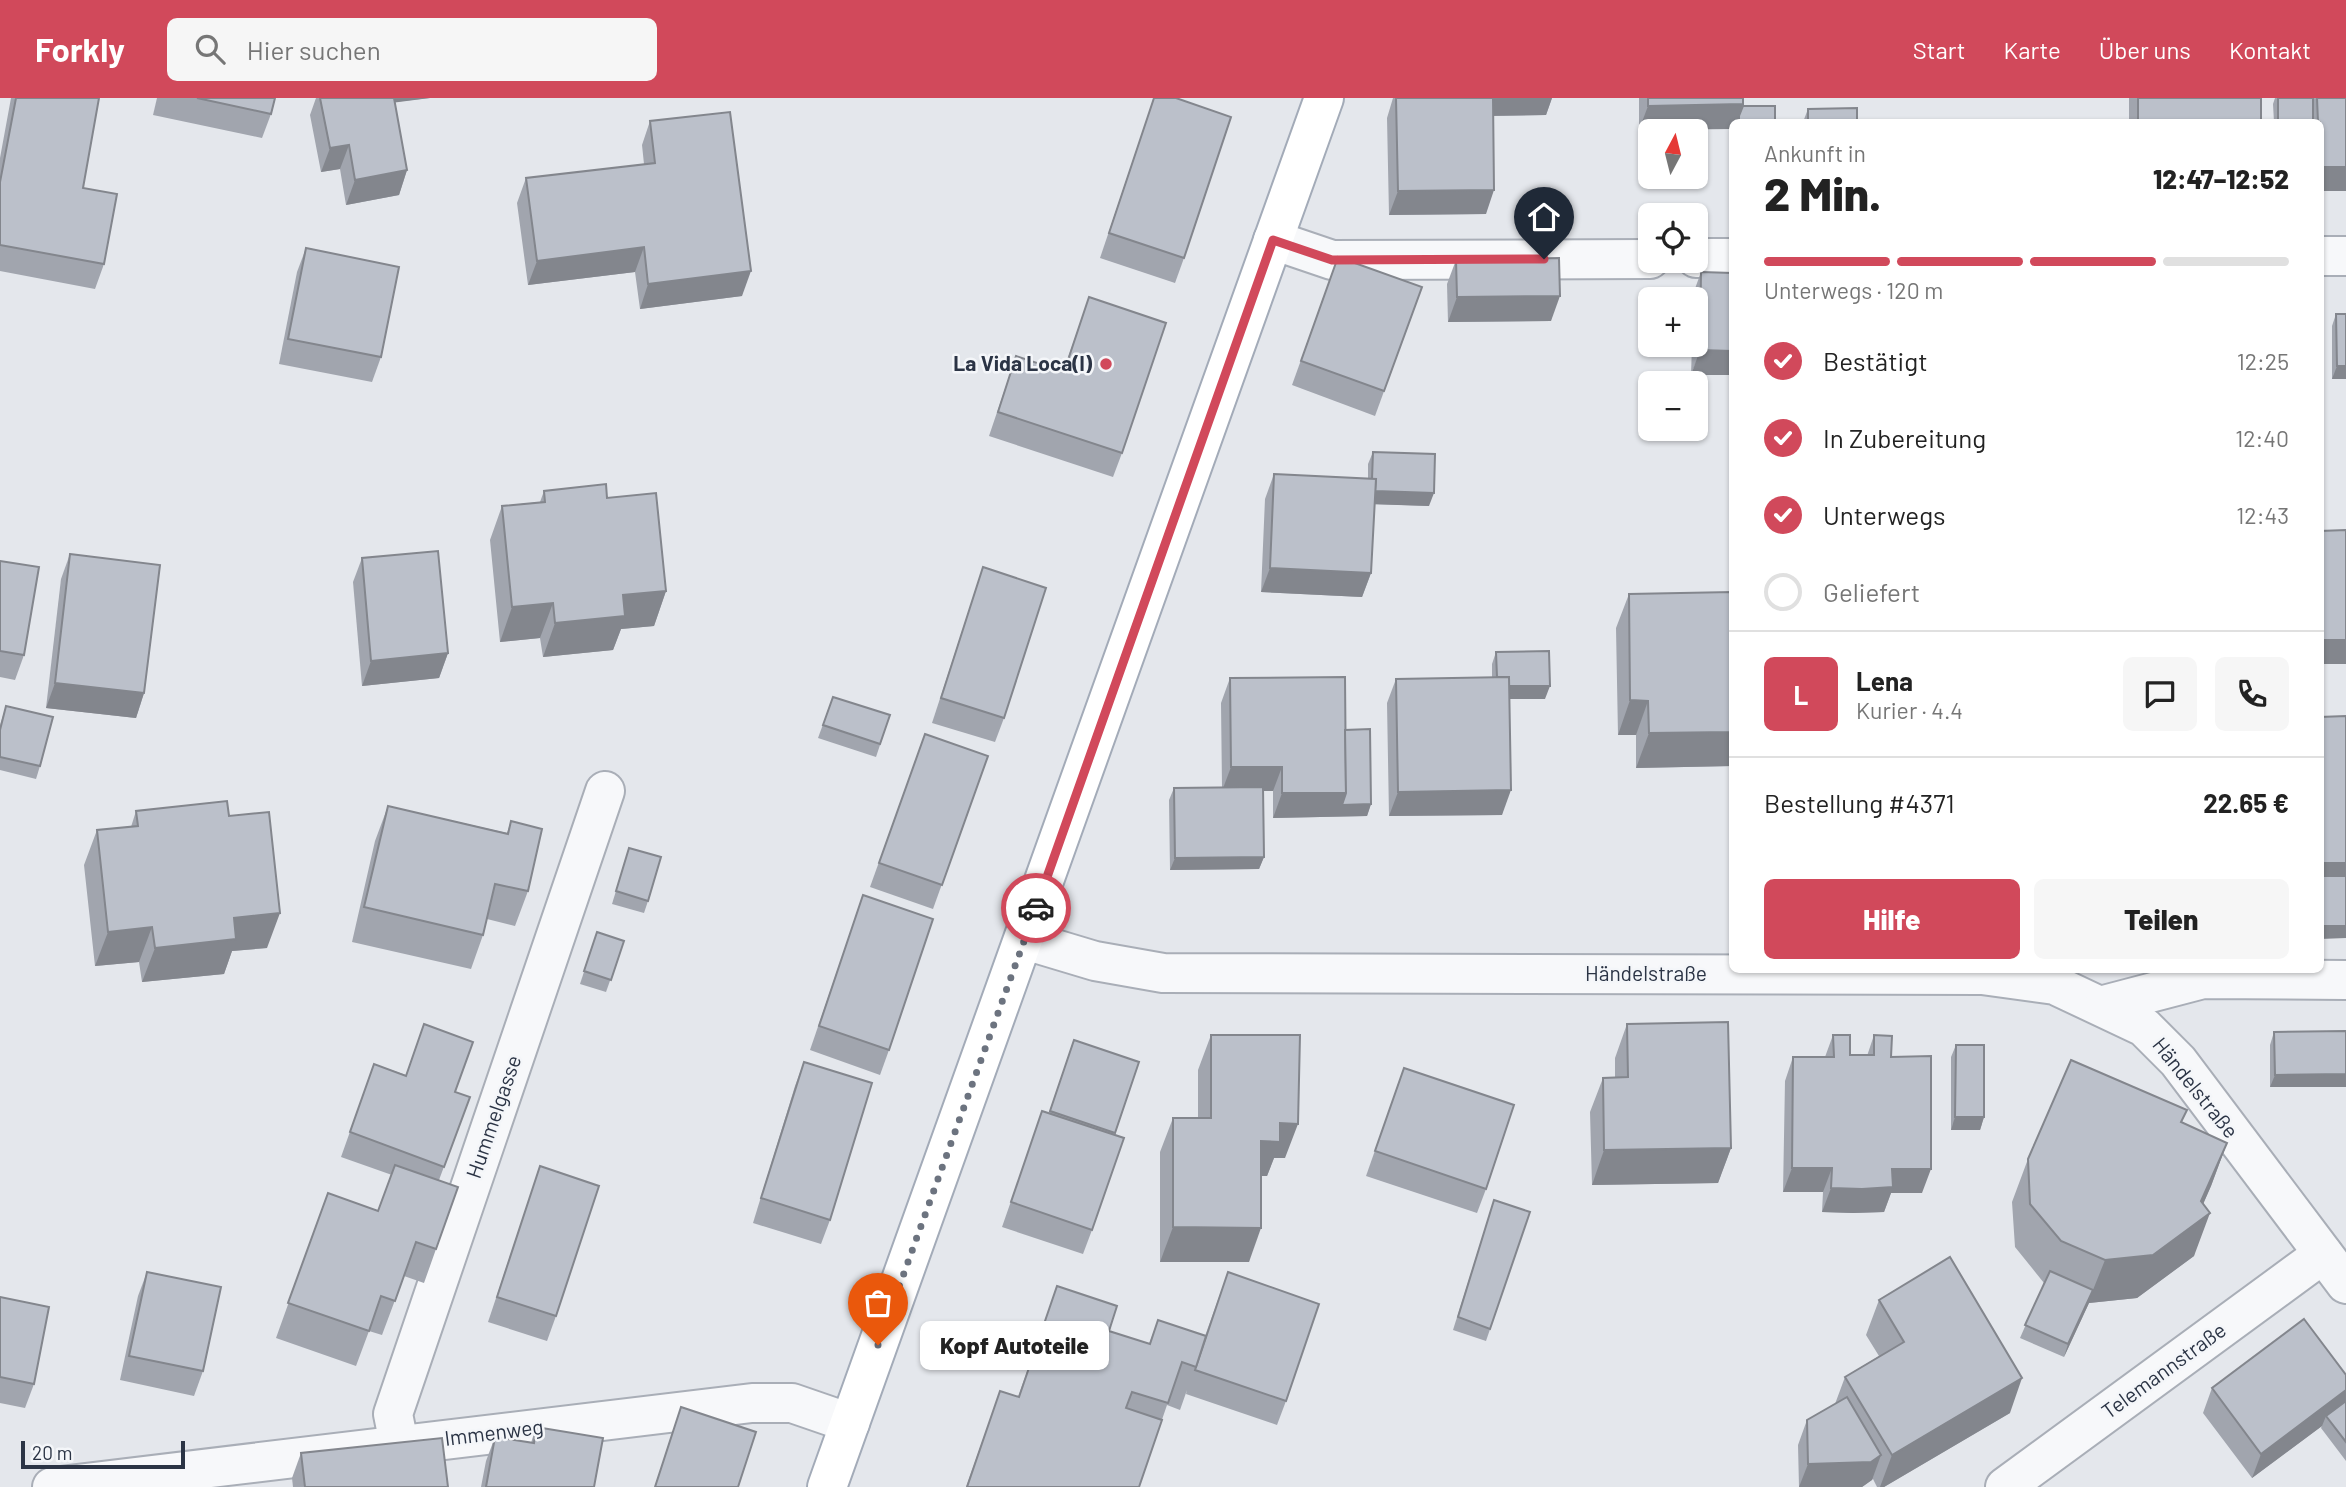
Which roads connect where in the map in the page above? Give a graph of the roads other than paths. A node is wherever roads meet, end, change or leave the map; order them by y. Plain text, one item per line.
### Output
1 (1324, 98) edge
2 (1273, 240) junction
3 (2324, 256) edge
4 (2346, 256) edge
5 (1638, 258) edge
6 (1708, 258) edge
7 (1729, 258) edge
8 (605, 791) dead end
9 (1025, 940) junction
10 (2346, 980) edge
11 (2104, 1005) junction
12 (2323, 1254) junction
13 (2346, 1284) edge
14 (850, 1423) junction
15 (399, 1444) junction
16 (52, 1487) edge
17 (827, 1487) edge
18 (2005, 1487) edge

1 - 2 main road
2 - 5 street
2 - 9 main road
3 - 4 street
6 - 7 street
8 - 15 street, Hummelgasse
9 - 11 street, Händelstraße
9 - 14 main road
10 - 11 street
11 - 12 street, Händelstraße
12 - 13 street, Händelstraße
12 - 18 street, Telemannstraße
14 - 15 street, Immenweg
14 - 17 main road
15 - 16 street, Immenweg

